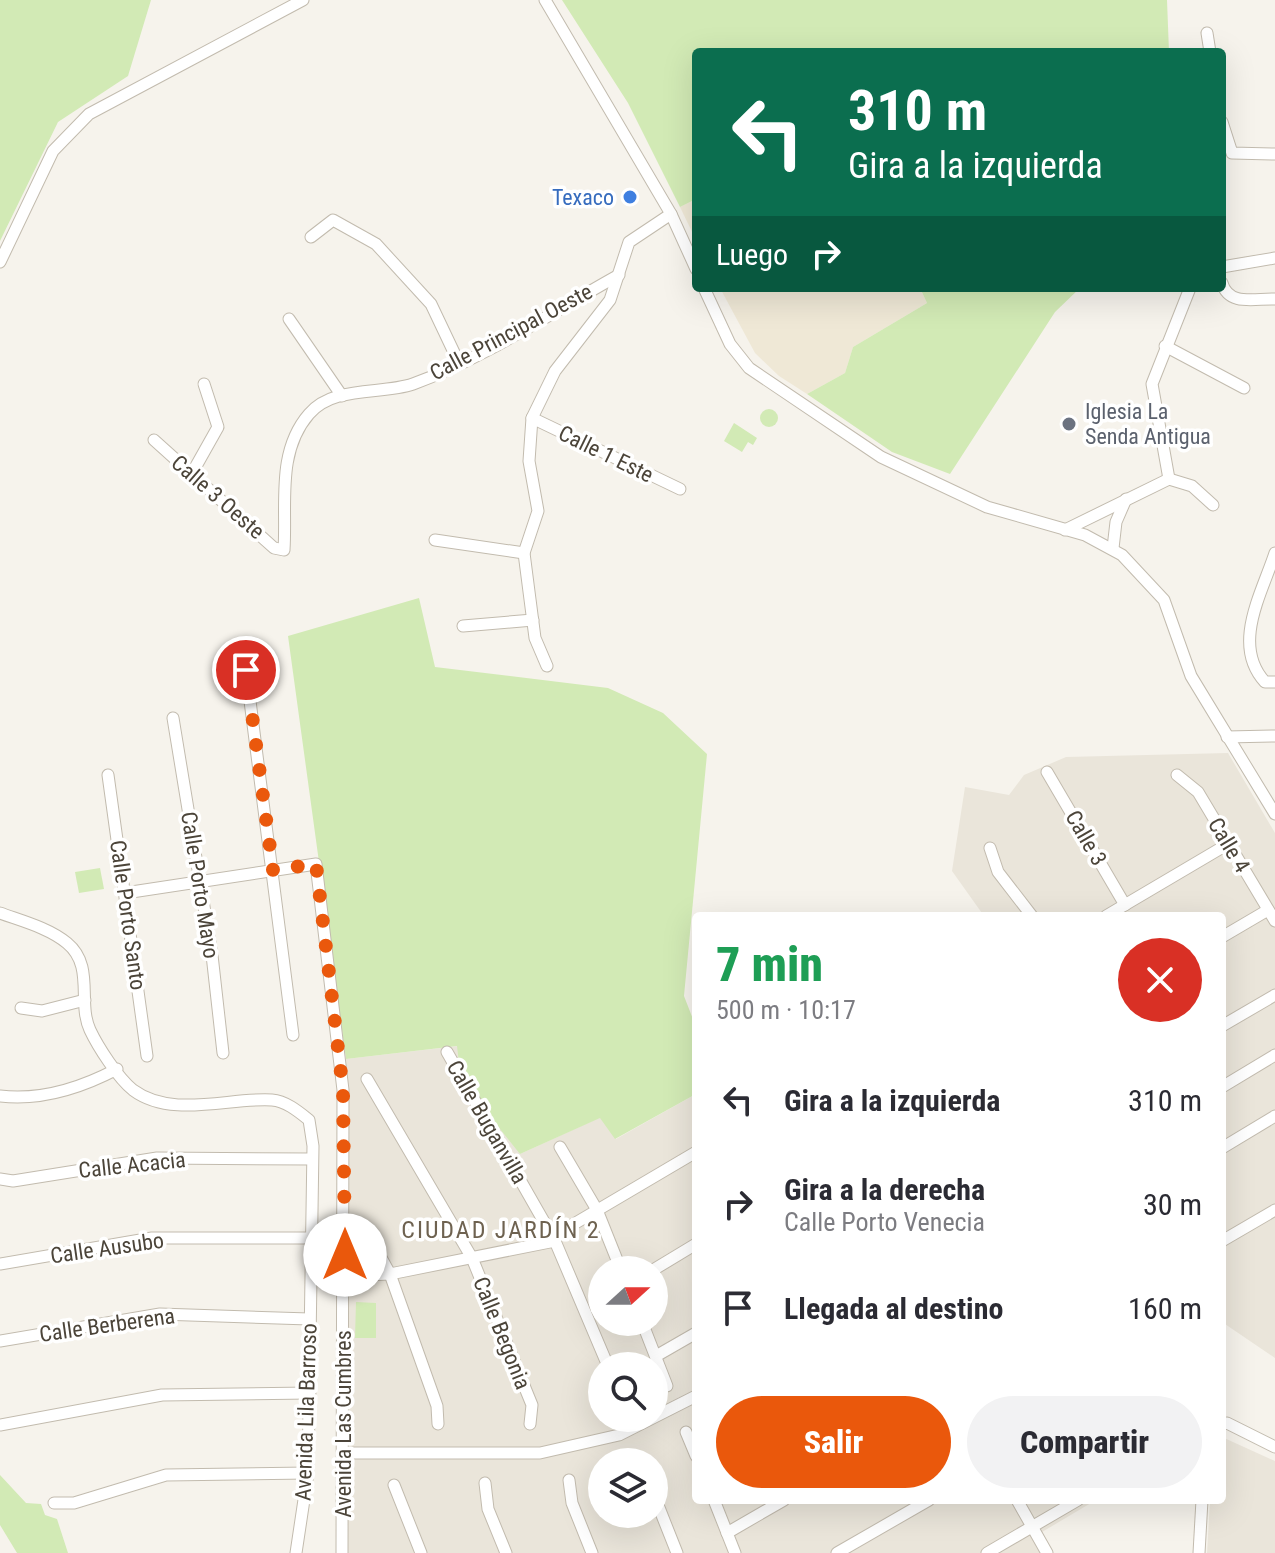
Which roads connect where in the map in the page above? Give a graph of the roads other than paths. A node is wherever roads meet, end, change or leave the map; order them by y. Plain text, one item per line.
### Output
1 (303, 0) edge
2 (545, 0) edge
3 (1207, 33) dead end
4 (1209, 48) edge
5 (1226, 134) edge
6 (1275, 154) edge
7 (671, 214) junction
8 (311, 237) dead end
9 (1275, 258) edge
10 (692, 260) edge
11 (0, 262) edge
12 (1226, 266) edge
13 (619, 275) junction
14 (706, 292) edge
15 (1188, 292) edge
16 (1225, 292) edge
17 (1275, 299) edge
18 (289, 319) dead end
19 (1165, 346) junction
20 (459, 363) junction
21 (204, 384) dead end
22 (1244, 388) dead end
23 (342, 396) junction
24 (532, 418) junction
25 (154, 440) dead end
26 (191, 475) junction
27 (1169, 479) junction
28 (680, 489) dead end
29 (1126, 499) junction
30 (1213, 505) dead end
31 (1065, 530) junction
32 (435, 540) dead end
33 (284, 550) joint
34 (1117, 551) junction
35 (524, 553) junction
36 (1275, 553) edge
37 (1259, 603) junction
38 (1275, 603) edge
39 (533, 620) junction
40 (463, 626) dead end
41 (547, 666) dead end
42 (246, 670) dead end
43 (1275, 682) edge
44 (173, 718) dead end
45 (1275, 736) edge
46 (1227, 737) junction
47 (1047, 772) dead end
48 (108, 775) dead end
49 (1177, 775) dead end
50 (1275, 814) edge
51 (1228, 844) junction
52 (990, 848) dead end
53 (273, 870) junction
54 (199, 882) junction
55 (125, 893) junction
56 (1125, 905) junction
57 (1268, 910) junction
58 (1029, 912) edge
59 (1113, 912) edge
60 (0, 913) edge
61 (1275, 921) edge
62 (1226, 935) edge
63 (1275, 995) edge
64 (85, 1000) junction
65 (21, 1008) dead end
66 (1226, 1024) edge
67 (293, 1035) dead end
68 (447, 1052) dead end
69 (223, 1053) dead end
70 (1275, 1055) edge
71 (147, 1056) dead end
72 (117, 1069) junction
73 (367, 1079) dead end
74 (1226, 1085) edge
75 (0, 1096) edge
76 (1275, 1116) edge
77 (1226, 1146) edge
78 (560, 1147) dead end
79 (692, 1154) edge
80 (312, 1159) junction
81 (0, 1179) edge
82 (597, 1210) junction
83 (1275, 1210) edge
84 (364, 1227) dead end
85 (558, 1236) junction
86 (311, 1238) junction
87 (1226, 1239) edge
88 (692, 1246) edge
89 (615, 1256) edge
90 (472, 1258) junction
91 (668, 1261) edge
92 (0, 1264) edge
93 (390, 1274) junction
94 (343, 1276) junction
95 (309, 1319) junction
96 (692, 1335) edge
97 (0, 1341) edge
98 (603, 1352) edge
99 (663, 1352) edge
100 (310, 1393) junction
101 (692, 1398) edge
102 (1226, 1423) edge
103 (438, 1424) dead end
104 (530, 1424) dead end
105 (0, 1425) edge
106 (686, 1432) dead end
107 (692, 1446) edge
108 (1275, 1447) edge
109 (343, 1453) junction
110 (308, 1473) junction
111 (569, 1480) dead end
112 (485, 1483) dead end
113 (394, 1485) dead end
114 (54, 1503) dead end
115 (716, 1504) edge
116 (777, 1504) edge
117 (922, 1504) edge
118 (1019, 1504) edge
119 (1071, 1504) edge
120 (1202, 1504) edge
121 (1033, 1527) junction
122 (667, 1528) edge
123 (727, 1533) junction
124 (296, 1553) edge
125 (342, 1553) edge
126 (421, 1553) edge
127 (506, 1553) edge
128 (592, 1553) edge
129 (677, 1553) edge
130 (735, 1553) edge
131 (837, 1553) edge
132 (987, 1553) edge
133 (1047, 1553) edge
134 (1199, 1553) edge

1 - 11 street
2 - 7 street
3 - 4 street
5 - 6 street
7 - 10 street
7 - 13 street
8 - 20 street
9 - 12 street
13 - 20 street, Calle Principal Oeste
13 - 24 street
14 - 31 street
15 - 19 street
16 - 17 street
18 - 23 street
19 - 22 street
19 - 27 street
20 - 23 street, Calle Principal Oeste
21 - 26 street
23 - 33 street, Calle Principal Oeste
24 - 28 street, Calle 1 Este
24 - 35 street
25 - 26 street, Calle 3 Oeste
26 - 33 street, Calle 3 Oeste
27 - 29 street
27 - 30 street
29 - 31 street
29 - 34 street
31 - 34 street
32 - 35 street
34 - 46 street
35 - 39 street
36 - 37 street
37 - 38 street
37 - 43 street
39 - 40 street
39 - 41 street
42 - 53 street
44 - 54 street, Calle Porto Mayo
45 - 46 street
46 - 50 street
47 - 56 street, Calle 3
48 - 55 street, Calle Porto Santo
49 - 51 street, Calle 4
51 - 56 street
51 - 57 street, Calle 4
52 - 58 street
53 - 54 street
53 - 67 street
53 - 94 street, Avenida Las Cumbres
54 - 55 street
54 - 69 street, Calle Porto Mayo
55 - 71 street, Calle Porto Santo
56 - 59 street
57 - 61 street, Calle 4
57 - 62 street
60 - 64 street, Avenida Lila Barroso
63 - 66 street
64 - 65 street
64 - 72 street, Avenida Lila Barroso
68 - 85 street, Calle Buganvilla
70 - 74 street
72 - 75 street
72 - 80 street, Avenida Lila Barroso
73 - 90 street, Calle Begonia
76 - 77 street
78 - 82 street
79 - 82 street
80 - 81 street, Calle Acacia
80 - 86 street, Avenida Lila Barroso
82 - 85 street
82 - 89 street
83 - 87 street
84 - 93 street
85 - 90 street
85 - 98 street, Calle Buganvilla
86 - 92 street, Calle Ausubo
86 - 95 street, Avenida Lila Barroso
88 - 91 street
90 - 93 street
90 - 104 street, Calle Begonia
93 - 94 street
93 - 103 street
94 - 109 street, Avenida Las Cumbres
95 - 97 street, Calle Berberena
95 - 100 street, Avenida Lila Barroso
96 - 99 street
100 - 105 street
100 - 110 street, Avenida Lila Barroso
101 - 109 street
102 - 108 street
106 - 107 street
109 - 125 street, Avenida Las Cumbres
110 - 114 street
110 - 124 street, Avenida Lila Barroso
111 - 128 street
112 - 127 street
113 - 126 street
115 - 123 street
116 - 123 street
117 - 131 street
118 - 121 street
119 - 121 street
120 - 134 street
121 - 132 street
121 - 133 street
122 - 129 street
123 - 130 street

